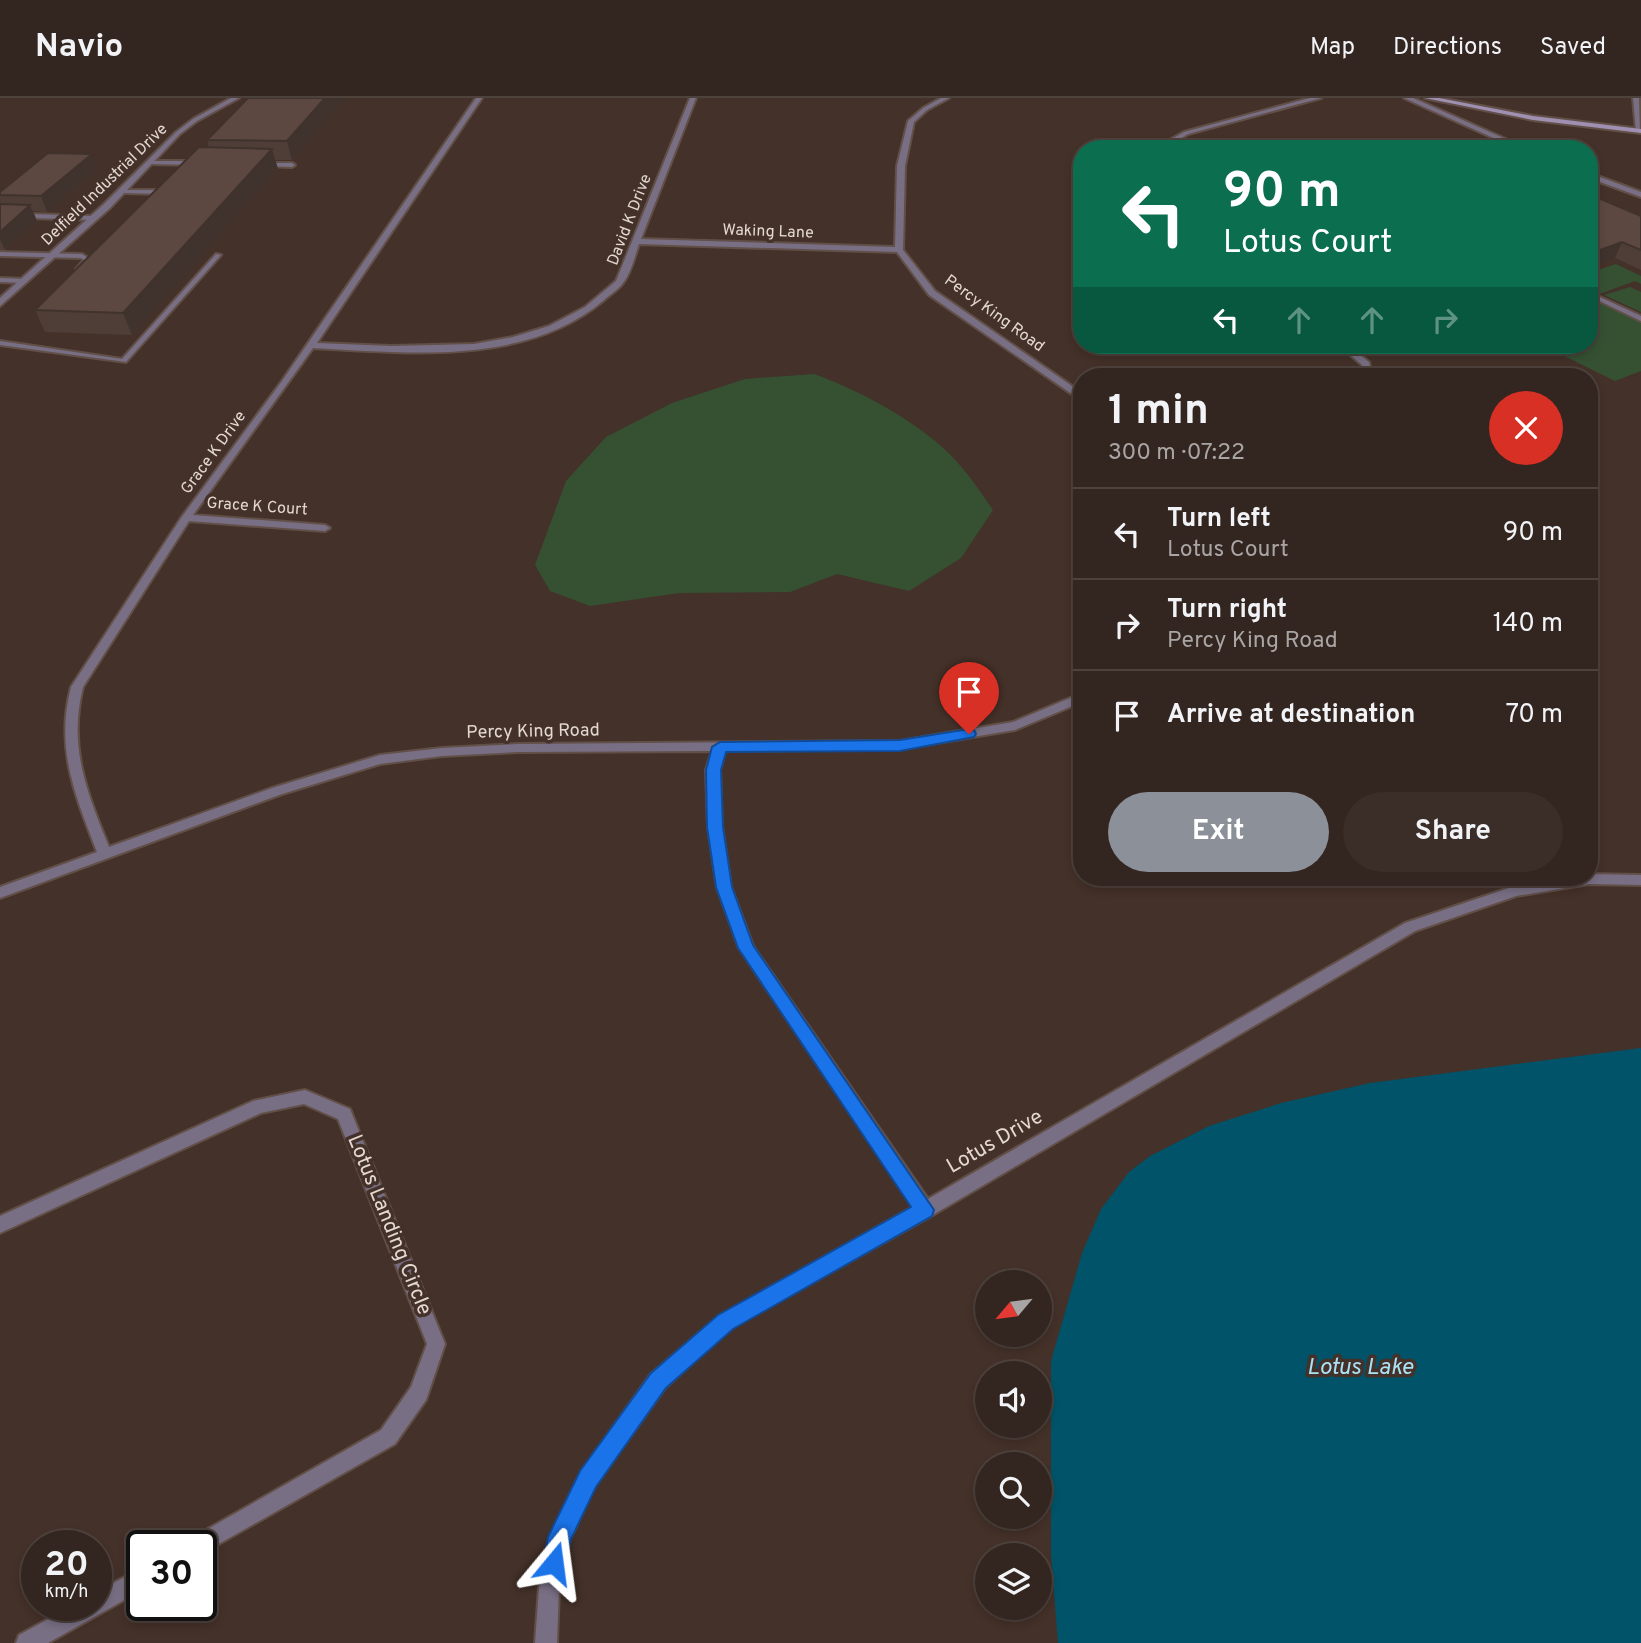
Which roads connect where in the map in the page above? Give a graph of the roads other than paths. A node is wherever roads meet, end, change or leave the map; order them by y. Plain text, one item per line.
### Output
1 (236, 98) edge
2 (479, 98) edge
3 (693, 98) edge
4 (946, 98) edge
5 (1318, 98) edge
6 (1406, 98) edge
7 (1428, 98) edge
8 (1636, 98) edge
9 (1641, 131) edge
10 (1173, 140) edge
11 (1504, 140) edge
12 (150, 162) junction
13 (188, 163) junction
14 (201, 163) edge
15 (253, 164) edge
16 (292, 165) edge
17 (179, 172) edge
18 (1598, 178) edge
19 (171, 182) edge
20 (122, 191) junction
21 (163, 192) junction
22 (1641, 195) edge
23 (155, 201) edge
24 (0, 215) edge
25 (93, 219) junction
26 (636, 241) junction
27 (899, 250) junction
28 (0, 254) edge
29 (53, 255) junction
30 (218, 255) dead end
31 (72, 278) edge
32 (0, 280) edge
33 (25, 281) junction
34 (1598, 298) edge
35 (0, 303) edge
36 (1641, 319) edge
37 (0, 343) edge
38 (310, 345) junction
39 (1354, 354) edge
40 (1367, 368) edge
41 (1073, 392) edge
42 (186, 518) junction
43 (325, 528) dead end
44 (1073, 701) edge
45 (720, 747) junction
46 (104, 852) junction
47 (1598, 880) edge
48 (1641, 880) edge
49 (1549, 886) edge
50 (0, 893) edge
51 (925, 1210) junction
52 (0, 1225) edge
53 (217, 1535) edge
54 (65, 1621) edge
55 (27, 1643) edge
56 (546, 1643) edge

1 - 12 street, Delfield Industrial Drive
2 - 38 street, Grace K Drive
3 - 26 street, David K Drive
4 - 27 street
5 - 10 street
6 - 11 street
7 - 9 main road
8 - 9 street
12 - 13 lane
12 - 20 street, Delfield Industrial Drive
13 - 14 lane
13 - 17 lane
15 - 16 lane
18 - 22 street
19 - 21 lane
20 - 21 lane
20 - 25 street, Delfield Industrial Drive
21 - 23 lane
24 - 25 lane
25 - 29 street, Delfield Industrial Drive
26 - 27 street, Waking Lane
26 - 38 street, David K Drive
27 - 41 street, Percy King Road
28 - 29 lane
29 - 31 lane
29 - 33 street, Delfield Industrial Drive
30 - 37 lane
32 - 33 lane
33 - 35 street, Delfield Industrial Drive
34 - 36 lane
38 - 42 street, Grace K Drive
39 - 40 street
42 - 43 street, Grace K Court
42 - 46 street, Grace K Drive
44 - 45 street, Percy King Road
45 - 46 street, Percy King Road
45 - 51 street
46 - 50 street, Percy King Road
47 - 48 street, Lotus Drive
49 - 51 street, Lotus Drive
51 - 56 street, Lotus Drive
52 - 53 street, Lotus Landing Circle
54 - 55 street

